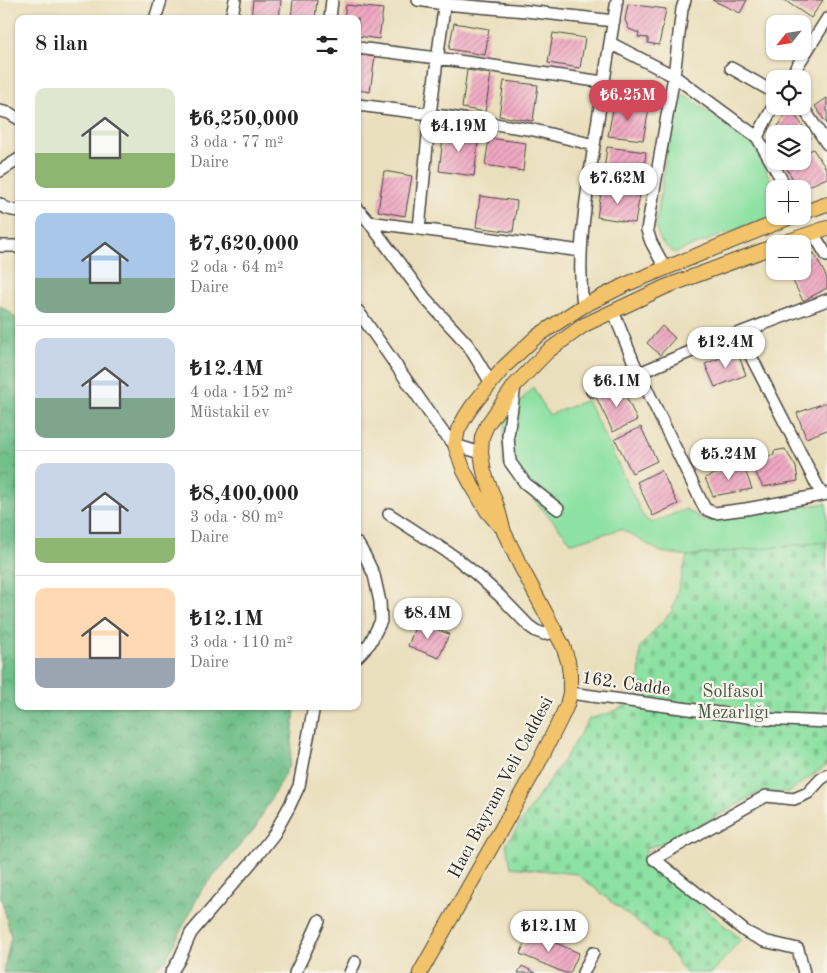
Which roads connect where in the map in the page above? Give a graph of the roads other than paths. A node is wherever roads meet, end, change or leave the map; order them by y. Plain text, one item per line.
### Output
1 (161, 0) edge
2 (235, 0) edge
3 (332, 0) edge
4 (418, 0) edge
5 (617, 0) edge
6 (685, 0) edge
7 (445, 2) edge
8 (156, 15) edge
9 (233, 15) edge
10 (330, 15) edge
11 (614, 22) junction
12 (825, 27) edge
13 (610, 43) junction
14 (361, 48) edge
15 (437, 58) junction
16 (731, 68) dead end
17 (795, 70) edge
18 (674, 76) junction
19 (603, 82) junction
20 (766, 88) edge
21 (361, 105) edge
22 (0, 111) edge
23 (430, 114) junction
24 (769, 115) edge
25 (808, 115) edge
26 (15, 117) edge
27 (758, 137) junction
28 (827, 144) edge
29 (594, 145) junction
30 (15, 162) edge
31 (0, 172) edge
32 (781, 180) edge
33 (0, 204) edge
34 (827, 204) edge
35 (15, 210) edge
36 (811, 210) edge
37 (361, 213) edge
38 (369, 222) junction
39 (771, 225) edge
40 (827, 228) edge
41 (419, 229) junction
42 (813, 232) junction
43 (805, 235) edge
44 (0, 246) edge
45 (15, 246) edge
46 (766, 249) edge
47 (581, 251) junction
48 (827, 256) edge
49 (665, 268) junction
50 (827, 300) edge
51 (583, 306) junction
52 (613, 311) junction
53 (361, 315) edge
54 (739, 334) junction
55 (639, 374) junction
56 (491, 383) junction
57 (515, 385) junction
58 (592, 391) dead end
59 (455, 445) junction
60 (481, 452) junction
61 (824, 494) edge
62 (558, 509) dead end
63 (390, 514) dead end
64 (504, 532) junction
65 (361, 549) edge
66 (557, 632) junction
67 (361, 653) edge
68 (570, 693) junction
69 (313, 710) edge
70 (827, 722) edge
71 (827, 775) edge
72 (319, 921) dead end
73 (593, 953) dead end
74 (355, 962) dead end
75 (171, 973) edge
76 (295, 973) edge
77 (350, 973) edge
78 (420, 973) edge
79 (583, 973) edge
80 (804, 973) edge

1 - 8 street
2 - 9 street
3 - 10 street
4 - 7 street
5 - 11 street
6 - 18 street
7 - 11 street
7 - 15 street
11 - 13 street
12 - 17 street
13 - 18 street
13 - 19 street
14 - 15 street
15 - 19 street
15 - 23 street
16 - 20 street
18 - 27 street
18 - 49 street
19 - 29 street
21 - 23 street
22 - 26 street
23 - 29 street
23 - 41 street
24 - 27 street
25 - 28 street
27 - 32 street
29 - 47 street
30 - 31 street
33 - 35 street
34 - 36 main road
37 - 38 street
38 - 41 street
38 - 56 street
39 - 49 main road
40 - 42 main road
41 - 47 street
42 - 43 main road
42 - 48 street
44 - 45 street
46 - 52 main road
47 - 51 street
49 - 51 main road
50 - 54 street
51 - 56 main road
52 - 55 street
52 - 57 main road
53 - 59 street
54 - 55 street
54 - 61 street
55 - 58 street
55 - 61 street
56 - 59 main road
57 - 60 main road
57 - 62 street
59 - 60 street
59 - 64 main road
60 - 64 main road
63 - 66 street
64 - 66 main road, Hacı Bayram Veli Caddesi
65 - 67 street
66 - 68 main road, Hacı Bayram Veli Caddesi
68 - 70 street, 162. Cadde
68 - 78 main road, Hacı Bayram Veli Caddesi
69 - 75 street
71 - 80 street
72 - 76 street
73 - 79 street
74 - 77 street

